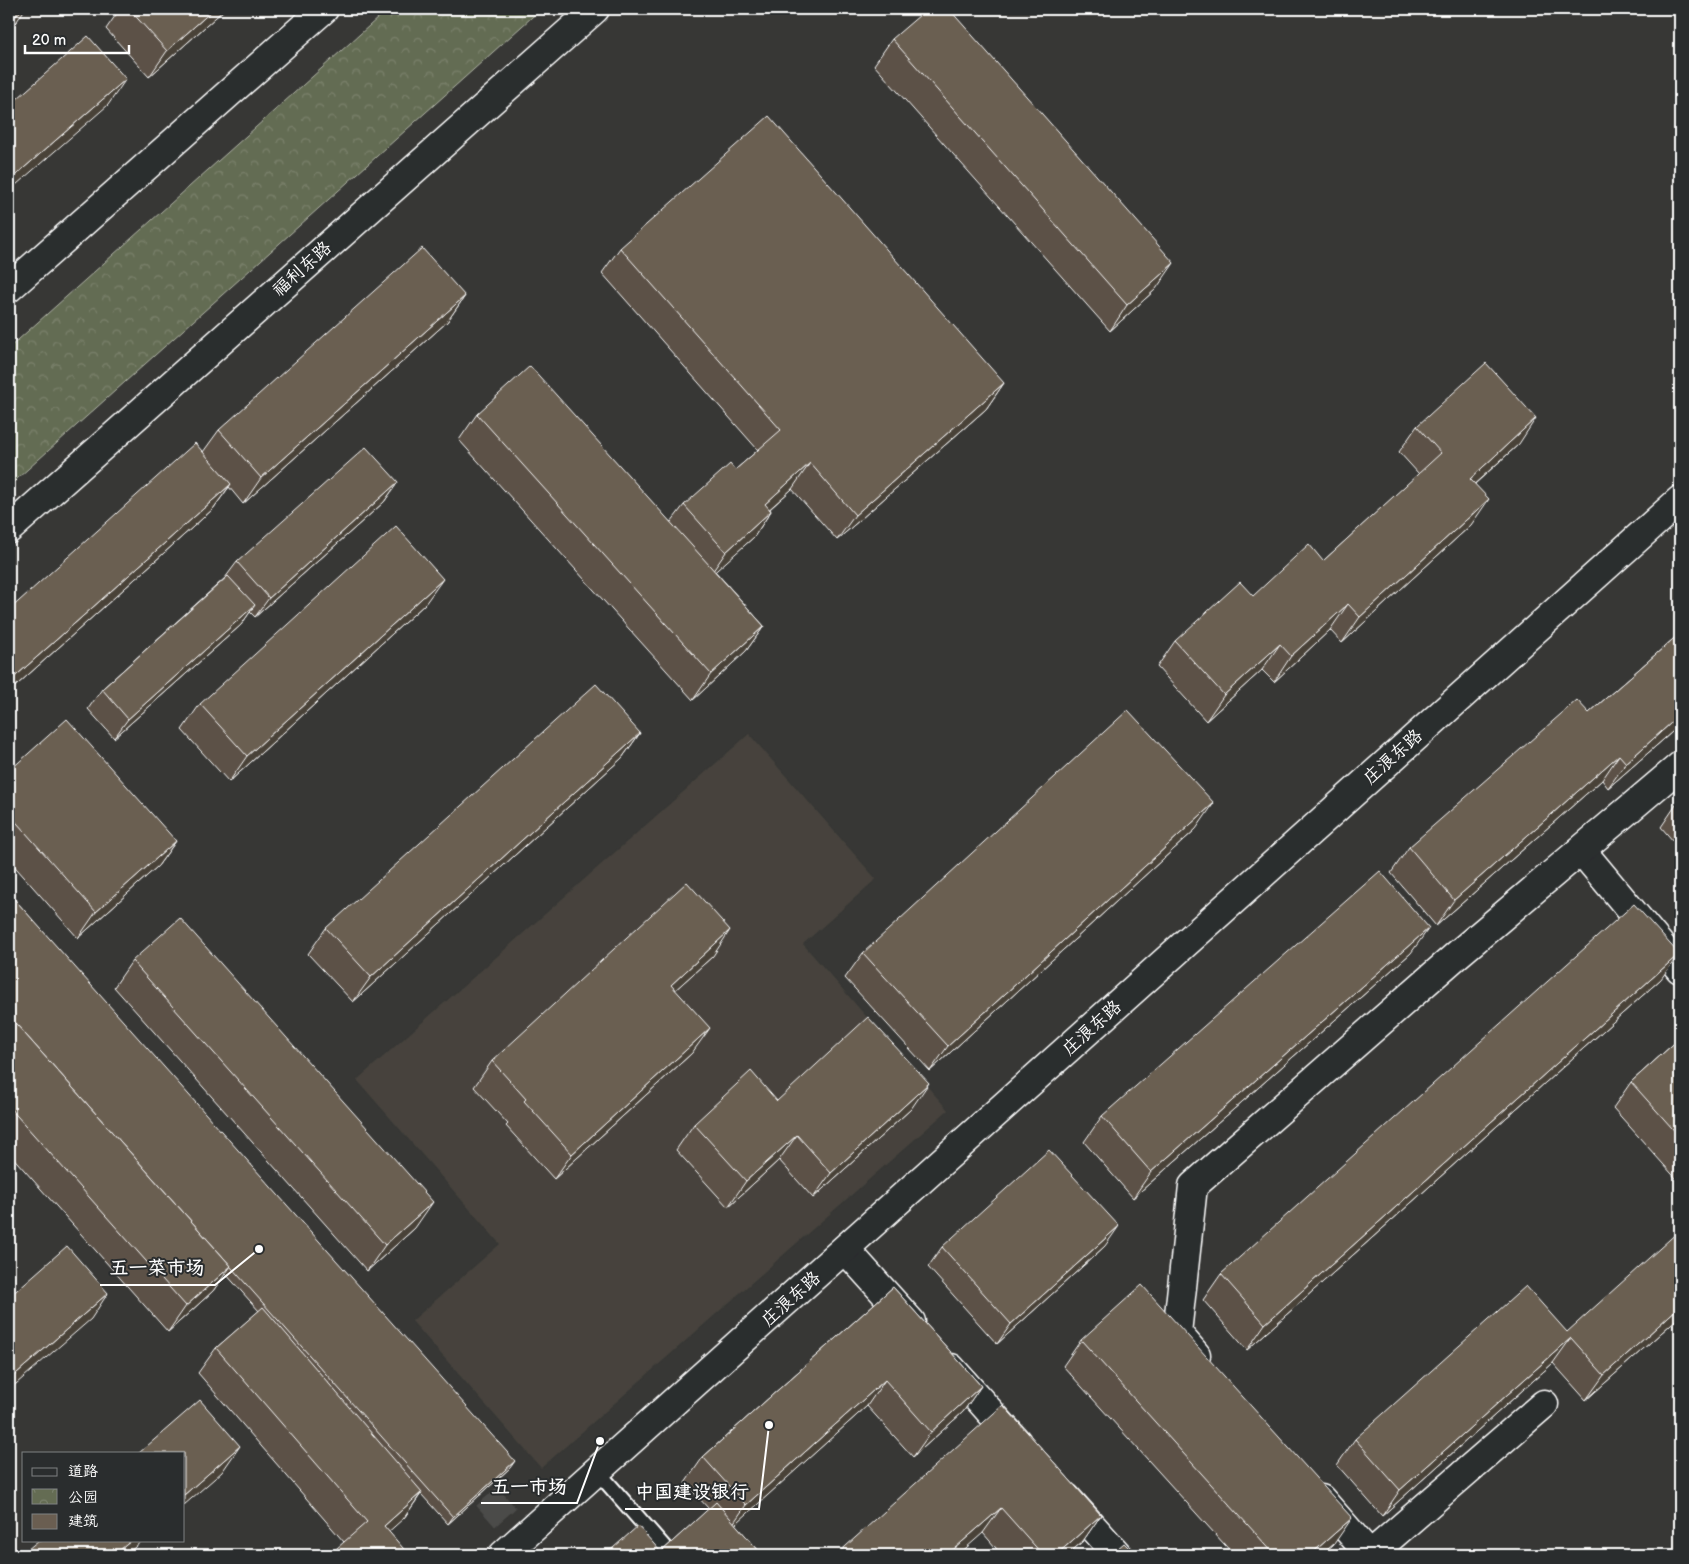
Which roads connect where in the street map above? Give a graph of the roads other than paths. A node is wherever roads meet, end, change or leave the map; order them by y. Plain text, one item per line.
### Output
1 (324, 9) edge
2 (595, 9) edge
3 (9, 288) edge
4 (1680, 500) edge
5 (9, 529) edge
6 (1680, 766) edge
7 (1581, 850) junction
8 (1680, 969) edge
9 (846, 1250) junction
10 (1209, 1370) edge
11 (1544, 1404) dead end
12 (1031, 1458) edge
13 (597, 1471) junction
14 (1051, 1481) edge
15 (1306, 1481) edge
16 (670, 1554) edge
17 (503, 1555) edge
18 (1118, 1555) edge

1 - 3 street
2 - 5 street, 福利东路
4 - 9 street, 庄浪东路
6 - 7 street
7 - 8 street
7 - 10 street
9 - 12 street
9 - 13 street, 庄浪东路
11 - 15 street
13 - 16 lane
13 - 17 street, 庄浪东路
14 - 18 street

